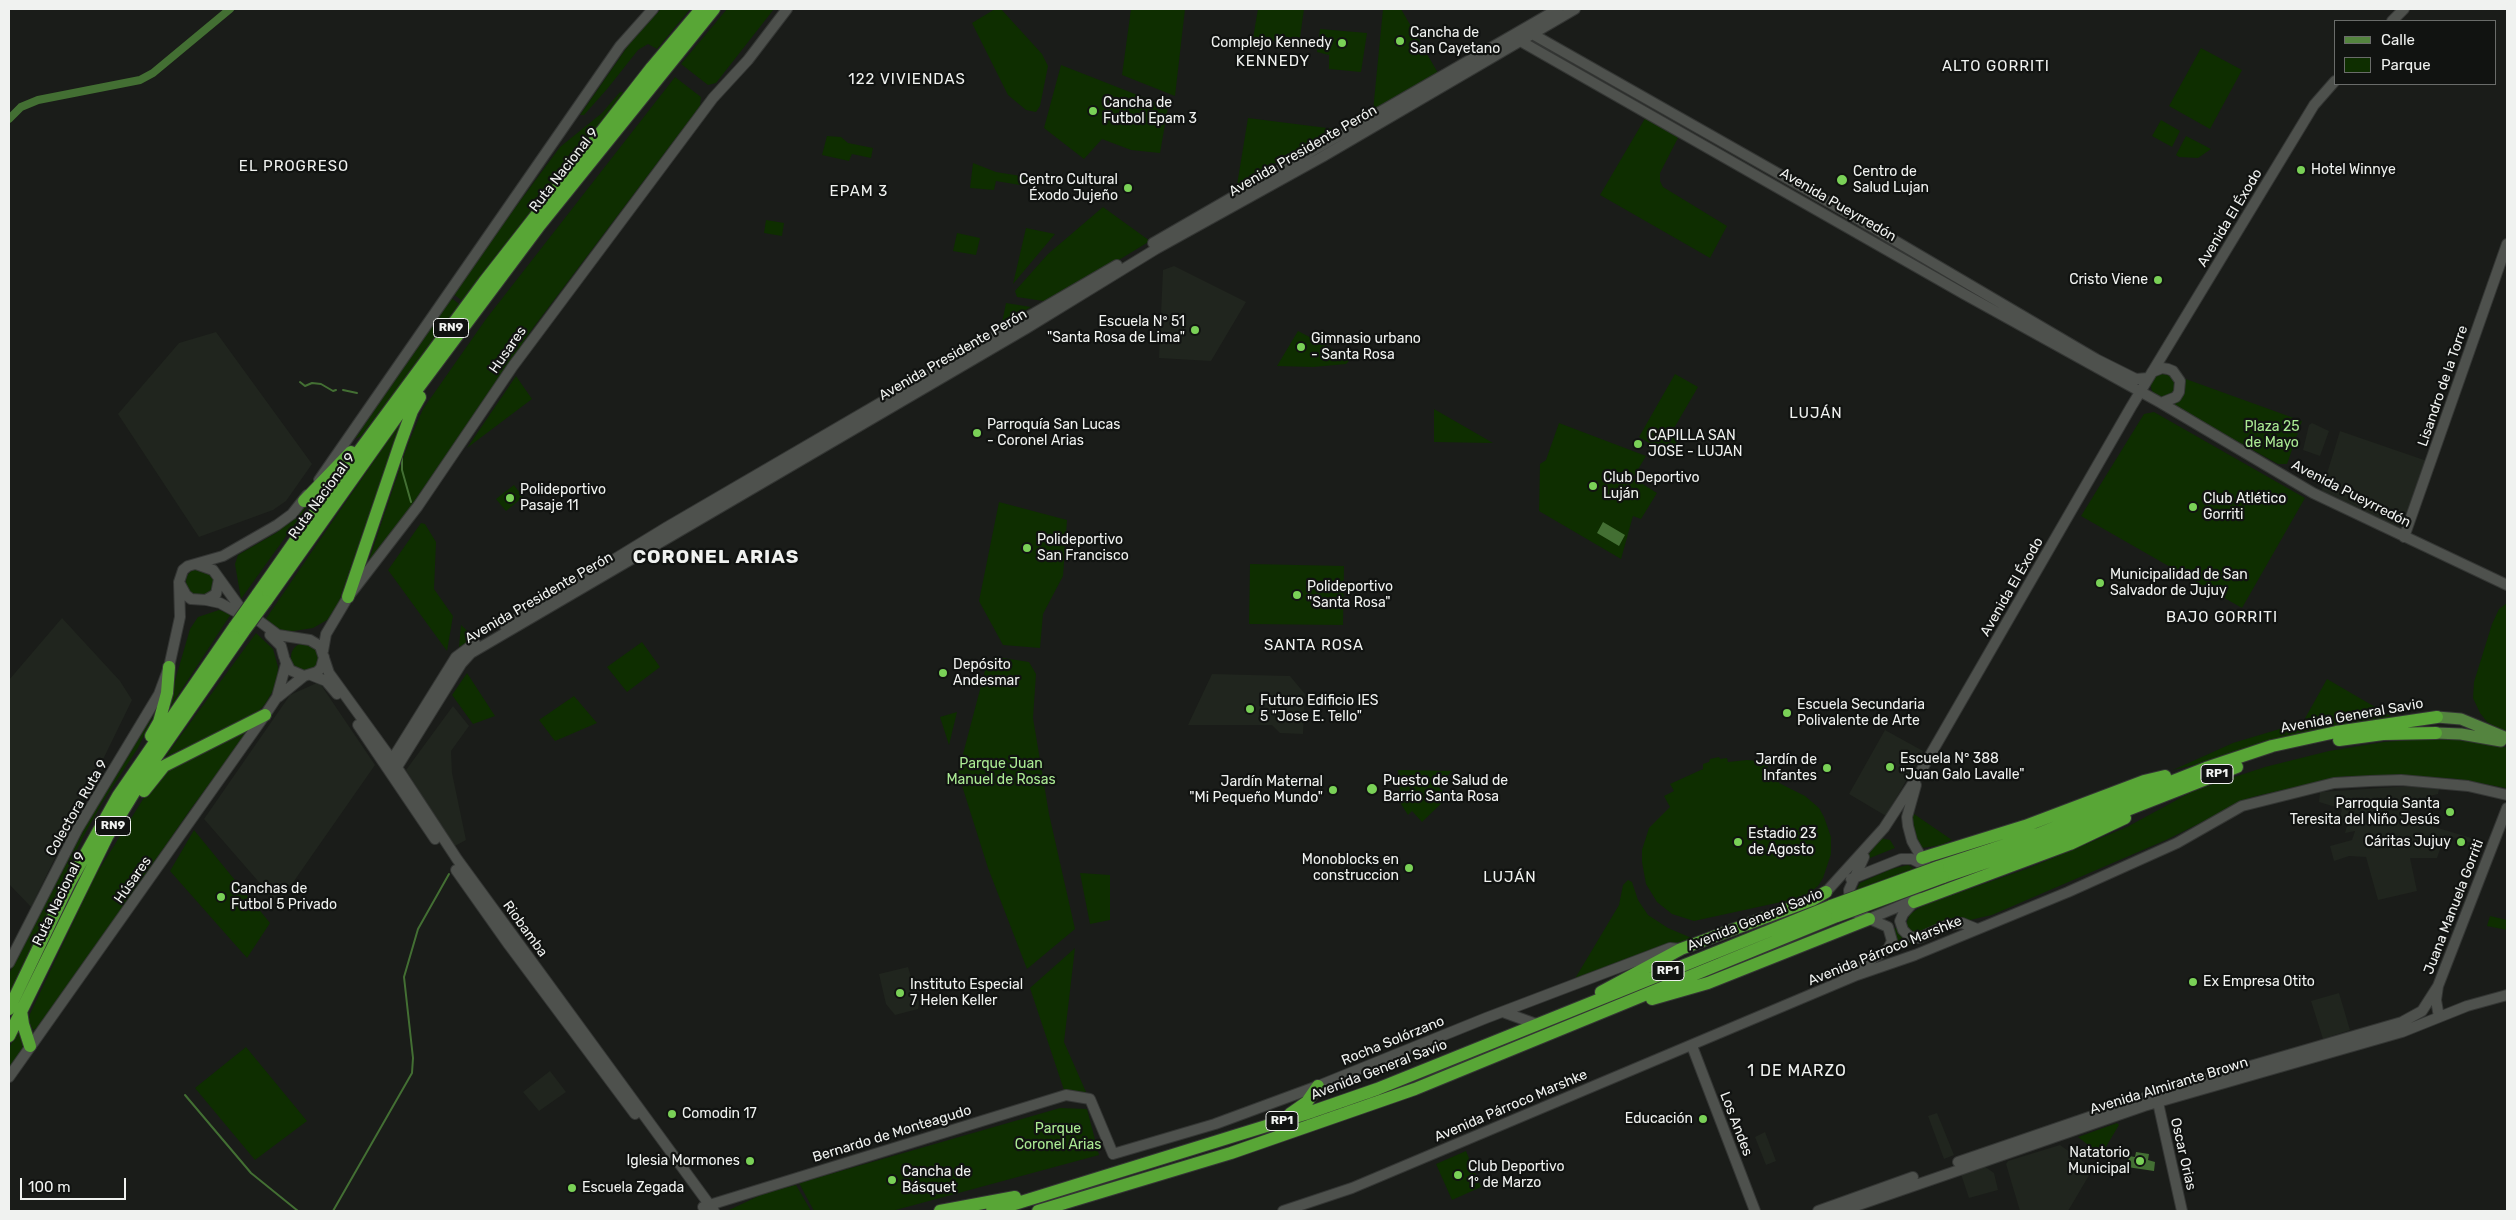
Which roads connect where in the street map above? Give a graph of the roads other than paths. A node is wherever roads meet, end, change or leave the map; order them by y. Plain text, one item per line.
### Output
1 (653, 9) edge
2 (701, 9) edge
3 (714, 9) edge
4 (787, 9) edge
5 (1558, 9) edge
6 (1575, 9) edge
7 (2404, 9) edge
8 (2393, 20) edge
9 (1527, 31) junction
10 (1510, 36) junction
11 (1520, 40) junction
12 (670, 54) junction
13 (656, 70) junction
14 (2334, 82) edge
15 (2507, 244) edge
16 (464, 325) junction
17 (2149, 378) junction
18 (406, 391) junction
19 (2140, 393) junction
20 (2156, 401) junction
21 (2127, 416) junction
22 (304, 501) junction
23 (2404, 537) junction
24 (223, 556) junction
25 (194, 564) junction
26 (218, 577) junction
27 (179, 582) junction
28 (2507, 585) edge
29 (348, 597) junction
30 (262, 598) junction
31 (202, 601) junction
32 (180, 616) junction
33 (332, 622) junction
34 (240, 629) junction
35 (302, 639) junction
36 (324, 654) junction
37 (285, 660) junction
38 (169, 666) junction
39 (307, 676) junction
40 (277, 697) junction
41 (265, 715) junction
42 (2437, 717) joint
43 (2436, 733) joint
44 (2505, 740) edge
45 (392, 768) junction
46 (2206, 768) junction
47 (1921, 771) junction
48 (2182, 788) junction
49 (2507, 795) edge
50 (2507, 808) edge
51 (1871, 844) junction
52 (2008, 850) junction
53 (1920, 861) junction
54 (93, 862) junction
55 (1854, 878) junction
56 (70, 882) junction
57 (1826, 892) junction
58 (1914, 902) junction
59 (1870, 919) junction
60 (1977, 929) junction
61 (1681, 949) junction
62 (9, 963) edge
63 (2438, 986) junction
64 (1825, 990) junction
65 (2507, 996) edge
66 (2467, 1006) junction
67 (15, 1010) edge
68 (1503, 1012) junction
69 (2439, 1017) junction
70 (1570, 1018) junction
71 (1536, 1024) junction
72 (9, 1036) edge
73 (30, 1046) junction
74 (1692, 1046) junction
75 (9, 1077) edge
76 (1318, 1086) junction
77 (1090, 1099) joint
78 (2157, 1099) junction
79 (1266, 1126) junction
80 (2063, 1130) junction
81 (1066, 1188) junction
82 (1094, 1194) junction
83 (708, 1209) edge
84 (940, 1211) edge
85 (992, 1211) edge
86 (1038, 1211) edge
87 (1048, 1211) edge
88 (1283, 1211) edge
89 (1755, 1211) edge
90 (1818, 1211) edge
91 (1841, 1211) edge
92 (2182, 1211) edge

1 - 22 main road
2 - 12 highway, Ruta Nacional 9 / RN9
3 - 12 highway, Ruta Nacional 9 / RN9
4 - 29 main road, Husares
5 - 9 main road, Avenida Presidente Perón
6 - 9 main road, Avenida Presidente Perón
7 - 8 main road
9 - 10 main road, Avenida Presidente Perón
9 - 11 main road, Avenida Presidente Perón
9 - 17 main road, Avenida Pueyrredón
10 - 11 main road, Avenida Pueyrredón
10 - 45 main road, Avenida Presidente Perón
11 - 19 main road, Avenida Pueyrredón
11 - 45 main road, Avenida Presidente Perón
12 - 13 highway, Ruta Nacional 9 / RN9
13 - 16 highway, Ruta Nacional 9 / RN9
13 - 18 highway, Ruta Nacional 9 / RN9
14 - 17 main road, Avenida El Éxodo
15 - 23 main road, Lisandro de la Torre
16 - 29 highway
16 - 30 highway, Ruta Nacional 9 / RN9
17 - 19 main road, Avenida El Éxodo
17 - 20 main road
17 - 20 main road
18 - 22 highway
18 - 30 highway, Ruta Nacional 9 / RN9
19 - 20 main road, Avenida Pueyrredón
19 - 21 main road, Avenida El Éxodo
20 - 21 main road, Avenida El Éxodo
20 - 23 main road, Avenida Pueyrredón
21 - 47 main road, Avenida El Éxodo
22 - 24 main road
23 - 28 main road, Avenida Pueyrredón
24 - 25 main road
24 - 26 main road
25 - 26 main road
25 - 27 main road
26 - 31 main road
26 - 35 main road
27 - 31 main road
27 - 32 main road, Colectora Ruta 9
29 - 33 main road, Husares
30 - 34 highway, Ruta Nacional 9 / RN9, bridge
31 - 32 main road
31 - 37 main road
32 - 38 main road, Colectora Ruta 9
33 - 35 main road
33 - 36 main road
34 - 54 highway, Ruta Nacional 9 / RN9
34 - 56 highway, Ruta Nacional 9 / RN9
35 - 36 main road
35 - 37 main road
36 - 39 main road
36 - 45 main road, Riobamba
37 - 39 main road
37 - 40 main road
38 - 56 highway
38 - 62 main road, Colectora Ruta 9
39 - 40 main road
39 - 45 main road, Riobamba
40 - 41 main road, Húsares
41 - 54 highway
41 - 73 main road, Húsares
42 - 44 main road, Avenida General Savio / RP1
42 - 46 highway, Avenida General Savio / RP1
43 - 44 main road, Avenida General Savio / RP1
43 - 48 highway, Avenida General Savio / RP1
45 - 83 main road, Riobamba
46 - 52 highway, Avenida General Savio / RP1
46 - 53 highway
47 - 51 main road, Avenida El Éxodo
47 - 53 main road, Avenida El Éxodo
48 - 52 highway, Avenida General Savio / RP1
48 - 58 highway
49 - 60 main road, Avenida Párroco Marshke
50 - 63 main road, Juana Manuela Gorriti
51 - 55 main road, Avenida El Éxodo
51 - 57 main road, Avenida El Éxodo
52 - 70 highway, Avenida General Savio / RP1, bridge
53 - 55 main road
53 - 58 main road
54 - 67 highway, Ruta Nacional 9 / RN9
55 - 57 main road
55 - 59 main road, Avenida El Éxodo
56 - 67 highway, Ruta Nacional 9 / RN9
57 - 61 highway
58 - 59 main road
58 - 60 main road
59 - 64 main road, Avenida El Éxodo
59 - 70 highway
60 - 64 main road, Avenida Párroco Marshke
61 - 68 main road, Rocha Solórzano
61 - 70 highway
63 - 66 main road
63 - 69 main road, Juana Manuela Gorriti
63 - 78 main road, Avenida Almirante Brown
64 - 74 main road, Avenida Párroco Marshke
65 - 66 main road, Avenida Almirante Brown
66 - 69 main road, Avenida Almirante Brown
67 - 72 highway, Ruta Nacional 9 / RN9
67 - 73 highway
68 - 71 main road
68 - 76 main road, Rocha Solórzano
69 - 78 main road, Avenida Almirante Brown
70 - 71 highway, Avenida General Savio / RP1
70 - 82 highway, Avenida General Savio / RP1
71 - 79 highway, Avenida General Savio / RP1
73 - 75 main road, Húsares
74 - 88 main road, Avenida Párroco Marshke
74 - 89 main road, Los Andes
76 - 77 main road, Rocha Solórzano
76 - 79 highway
77 - 83 main road, Bernardo de Monteagudo
78 - 80 main road, Avenida Almirante Brown
78 - 92 main road, Oscar Orias
79 - 81 highway, Avenida General Savio / RP1
80 - 90 main road, Avenida Almirante Brown
80 - 91 main road, Avenida Almirante Brown
81 - 84 highway
81 - 85 highway, Avenida General Savio / RP1
82 - 86 highway, Avenida General Savio / RP1
82 - 87 highway

